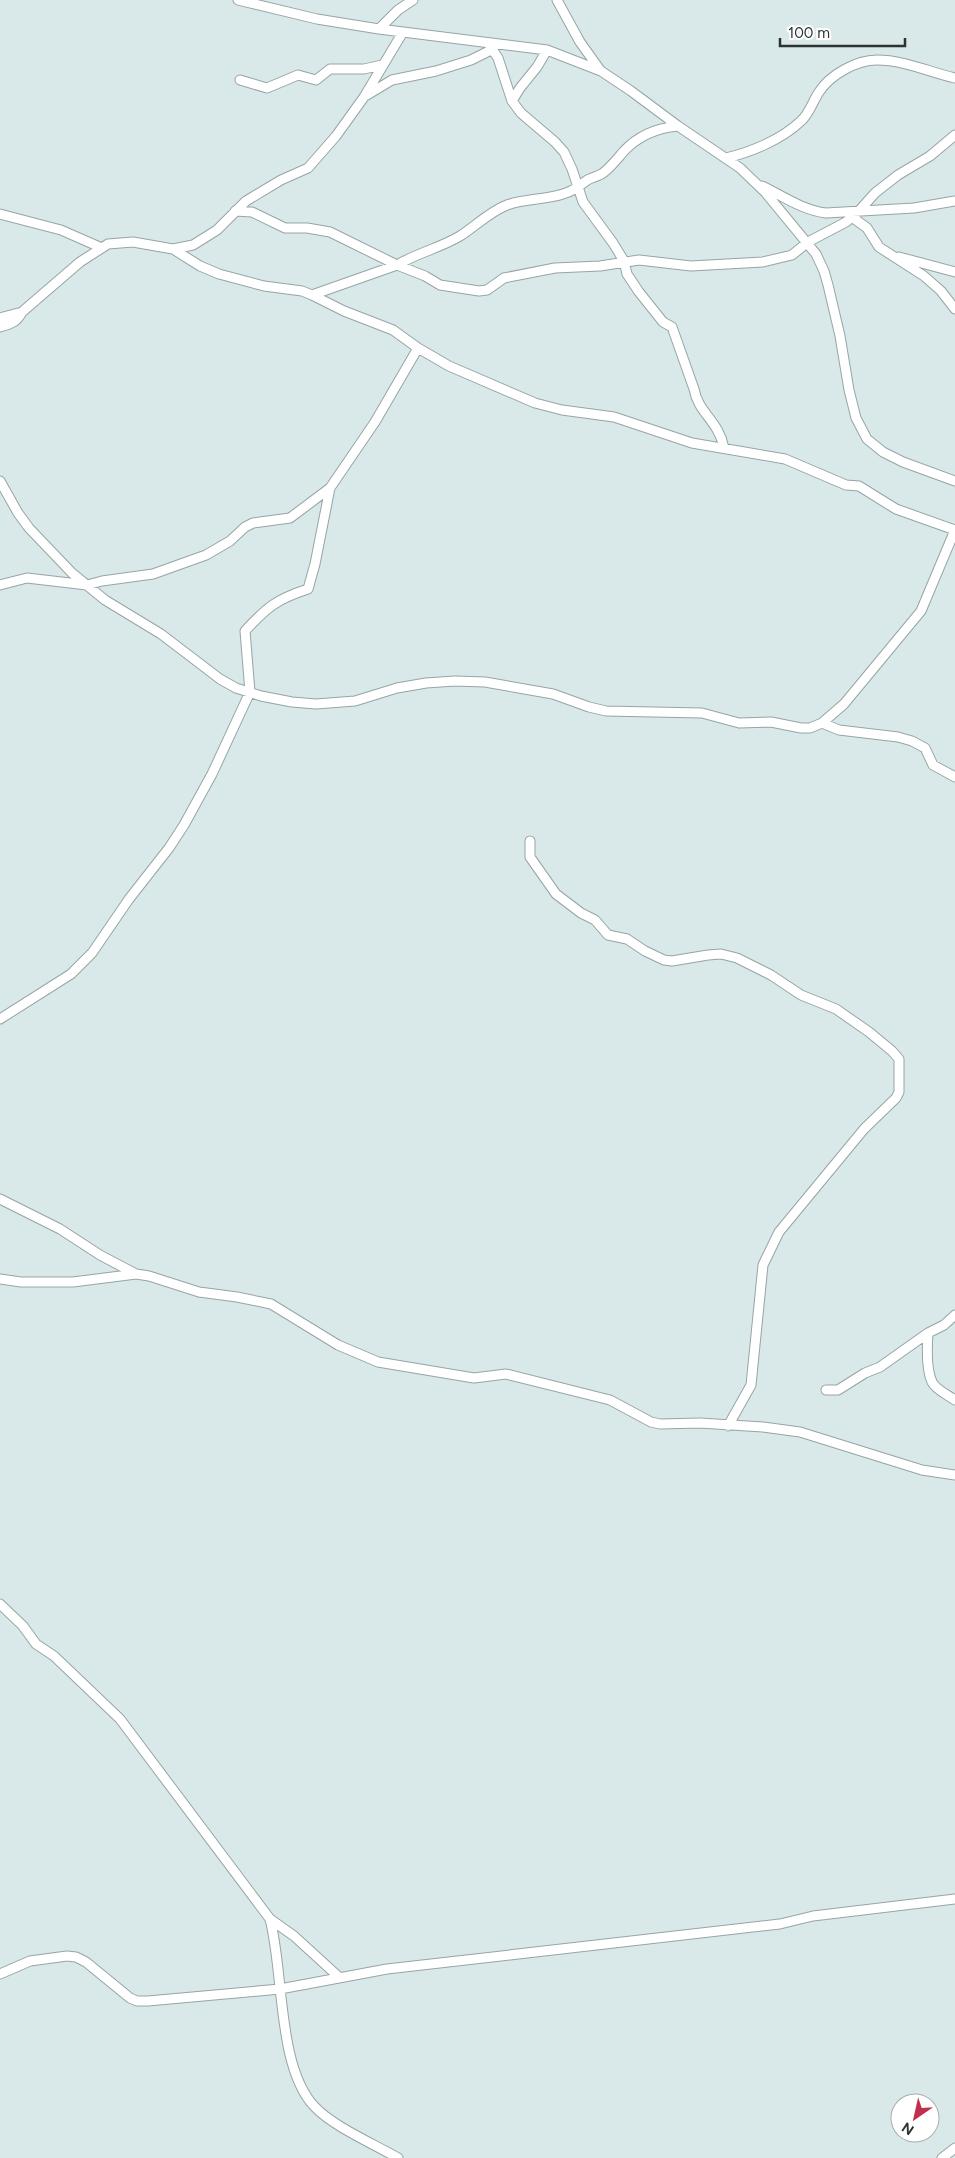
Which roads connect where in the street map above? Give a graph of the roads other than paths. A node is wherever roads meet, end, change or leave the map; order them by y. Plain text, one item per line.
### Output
1 (238, 0) edge
2 (413, 0) edge
3 (558, 0) edge
4 (268, 4) edge
5 (379, 30) junction
6 (403, 32) junction
7 (490, 46) junction
8 (547, 50) junction
9 (382, 65) junction
10 (602, 71) junction
11 (955, 78) edge
12 (240, 80) dead end
13 (364, 97) junction
14 (512, 101) junction
15 (678, 126) junction
16 (955, 135) edge
17 (726, 158) junction
18 (755, 182) junction
19 (578, 189) junction
20 (955, 201) edge
21 (235, 211) junction
22 (0, 214) edge
23 (856, 214) junction
24 (808, 242) junction
25 (102, 248) junction
26 (174, 249) junction
27 (887, 254) junction
28 (624, 262) junction
29 (397, 265) junction
30 (955, 272) edge
31 (312, 294) junction
32 (955, 309) edge
33 (22, 312) junction
34 (0, 318) edge
35 (0, 327) edge
36 (418, 348) junction
37 (724, 448) junction
38 (955, 480) edge
39 (0, 481) edge
40 (330, 488) junction
41 (955, 530) edge
42 (0, 585) edge
43 (87, 585) junction
44 (250, 692) junction
45 (822, 723) junction
46 (955, 777) edge
47 (530, 841) dead end
48 (0, 1020) edge
49 (0, 1199) edge
50 (136, 1274) junction
51 (0, 1279) edge
52 (955, 1315) edge
53 (928, 1333) junction
54 (826, 1390) dead end
55 (955, 1400) edge
56 (728, 1426) junction
57 (955, 1475) edge
58 (0, 1604) edge
59 (955, 1899) edge
60 (270, 1919) junction
61 (0, 1974) edge
62 (340, 1978) junction
63 (280, 1990) junction
64 (955, 2148) edge
65 (398, 2158) edge
66 (942, 2158) edge

1 - 4 street
2 - 5 street
3 - 10 street
4 - 5 street
5 - 6 street
6 - 7 street
6 - 9 street
7 - 8 street
7 - 13 street
7 - 14 street
8 - 10 street
8 - 14 street
9 - 12 street
9 - 13 street
10 - 15 street
11 - 17 street
13 - 21 street
14 - 19 street
15 - 17 street
15 - 19 street
16 - 23 street
17 - 18 street
18 - 23 street
18 - 24 street
19 - 28 street
19 - 29 street
20 - 23 street
21 - 26 street
21 - 29 street
22 - 25 street
23 - 24 street
23 - 27 street
24 - 28 street
24 - 38 street
25 - 26 street
25 - 33 street
26 - 31 street
27 - 30 street
27 - 32 street
28 - 29 street
28 - 37 street
29 - 31 street
31 - 36 street
33 - 34 street
33 - 35 street
36 - 37 street
36 - 40 street
37 - 41 street
39 - 43 street
40 - 43 street
40 - 44 street
41 - 45 street
42 - 43 street
43 - 44 street
44 - 45 street
44 - 48 street
45 - 46 street
47 - 56 street
49 - 50 street
50 - 51 street
50 - 56 street
52 - 53 street
53 - 54 street
53 - 55 street
56 - 57 street
58 - 60 street
59 - 62 street
60 - 62 street
60 - 63 street
61 - 63 street
62 - 63 street
63 - 65 street
64 - 66 street

